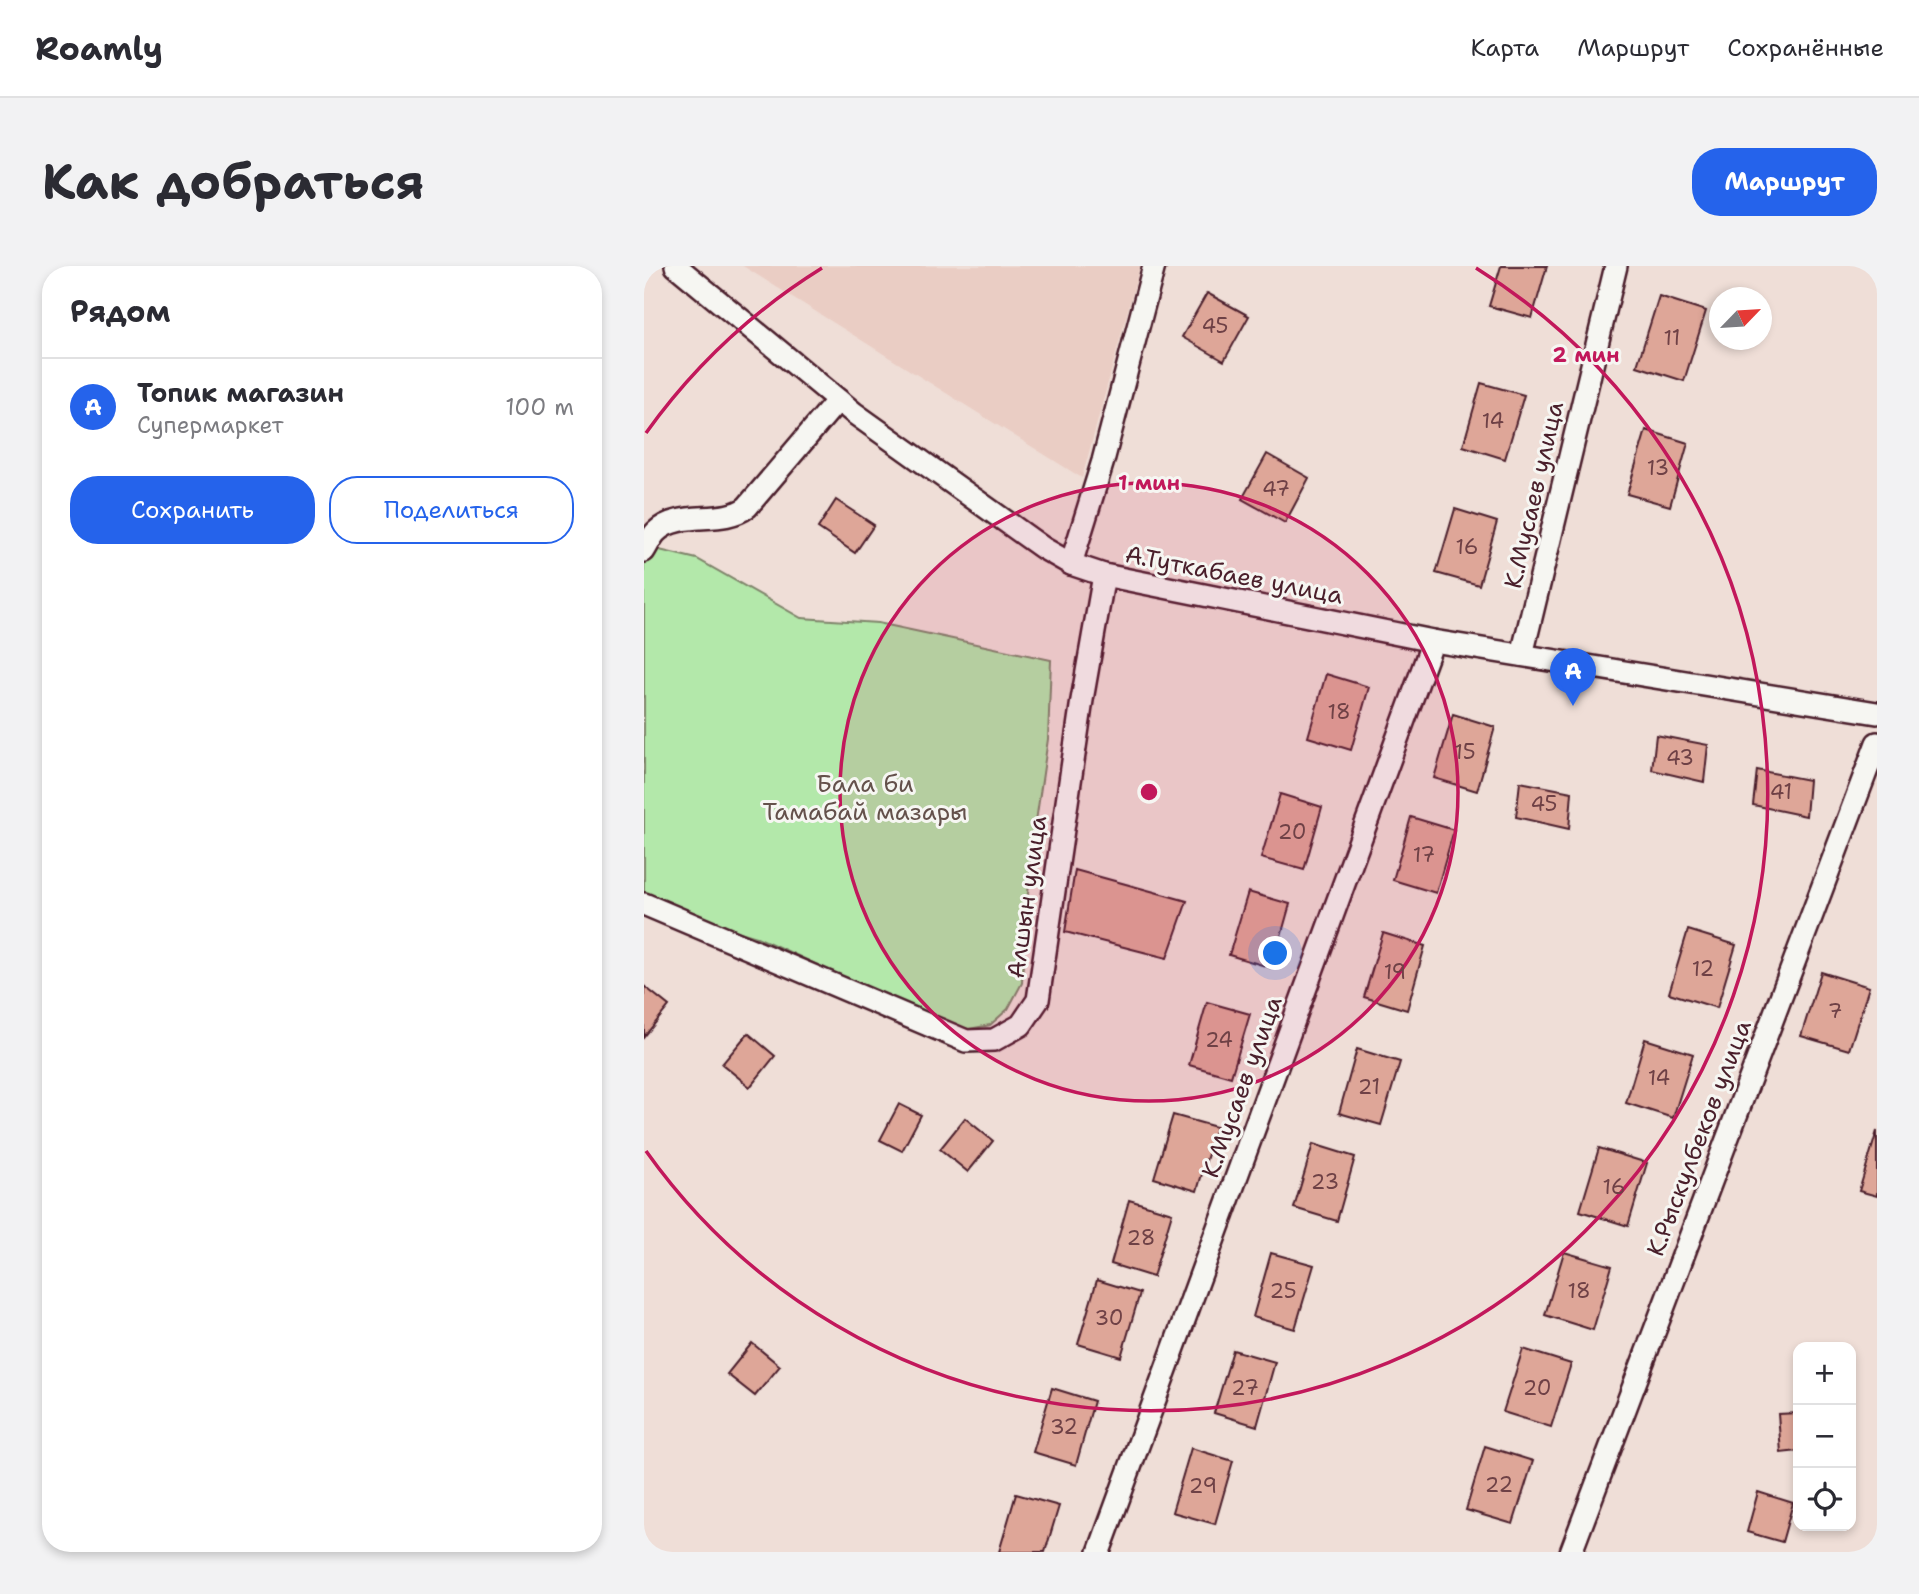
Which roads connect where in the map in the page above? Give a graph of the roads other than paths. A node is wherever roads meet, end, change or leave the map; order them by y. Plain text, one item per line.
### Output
1 (676, 266) edge
2 (1154, 266) edge
3 (1616, 266) edge
4 (838, 400) junction
5 (644, 551) edge
6 (1071, 564) junction
7 (1104, 575) junction
8 (1433, 641) junction
9 (1522, 655) junction
10 (1877, 713) edge
11 (1877, 743) edge
12 (644, 904) edge
13 (1100, 1552) edge
14 (1571, 1552) edge

1 - 4 street, А.Туткабаев улица
2 - 6 street
3 - 9 street, К.Мусаев улица
4 - 5 street
4 - 6 street, А.Туткабаев улица
6 - 7 street, А.Туткабаев улица
7 - 8 street, А.Туткабаев улица
7 - 12 street, Алшын улица
8 - 9 street, А.Туткабаев улица
8 - 13 street, К.Мусаев улица
9 - 10 street, А.Туткабаев улица
11 - 14 street, К.Рыскулбеков улица

